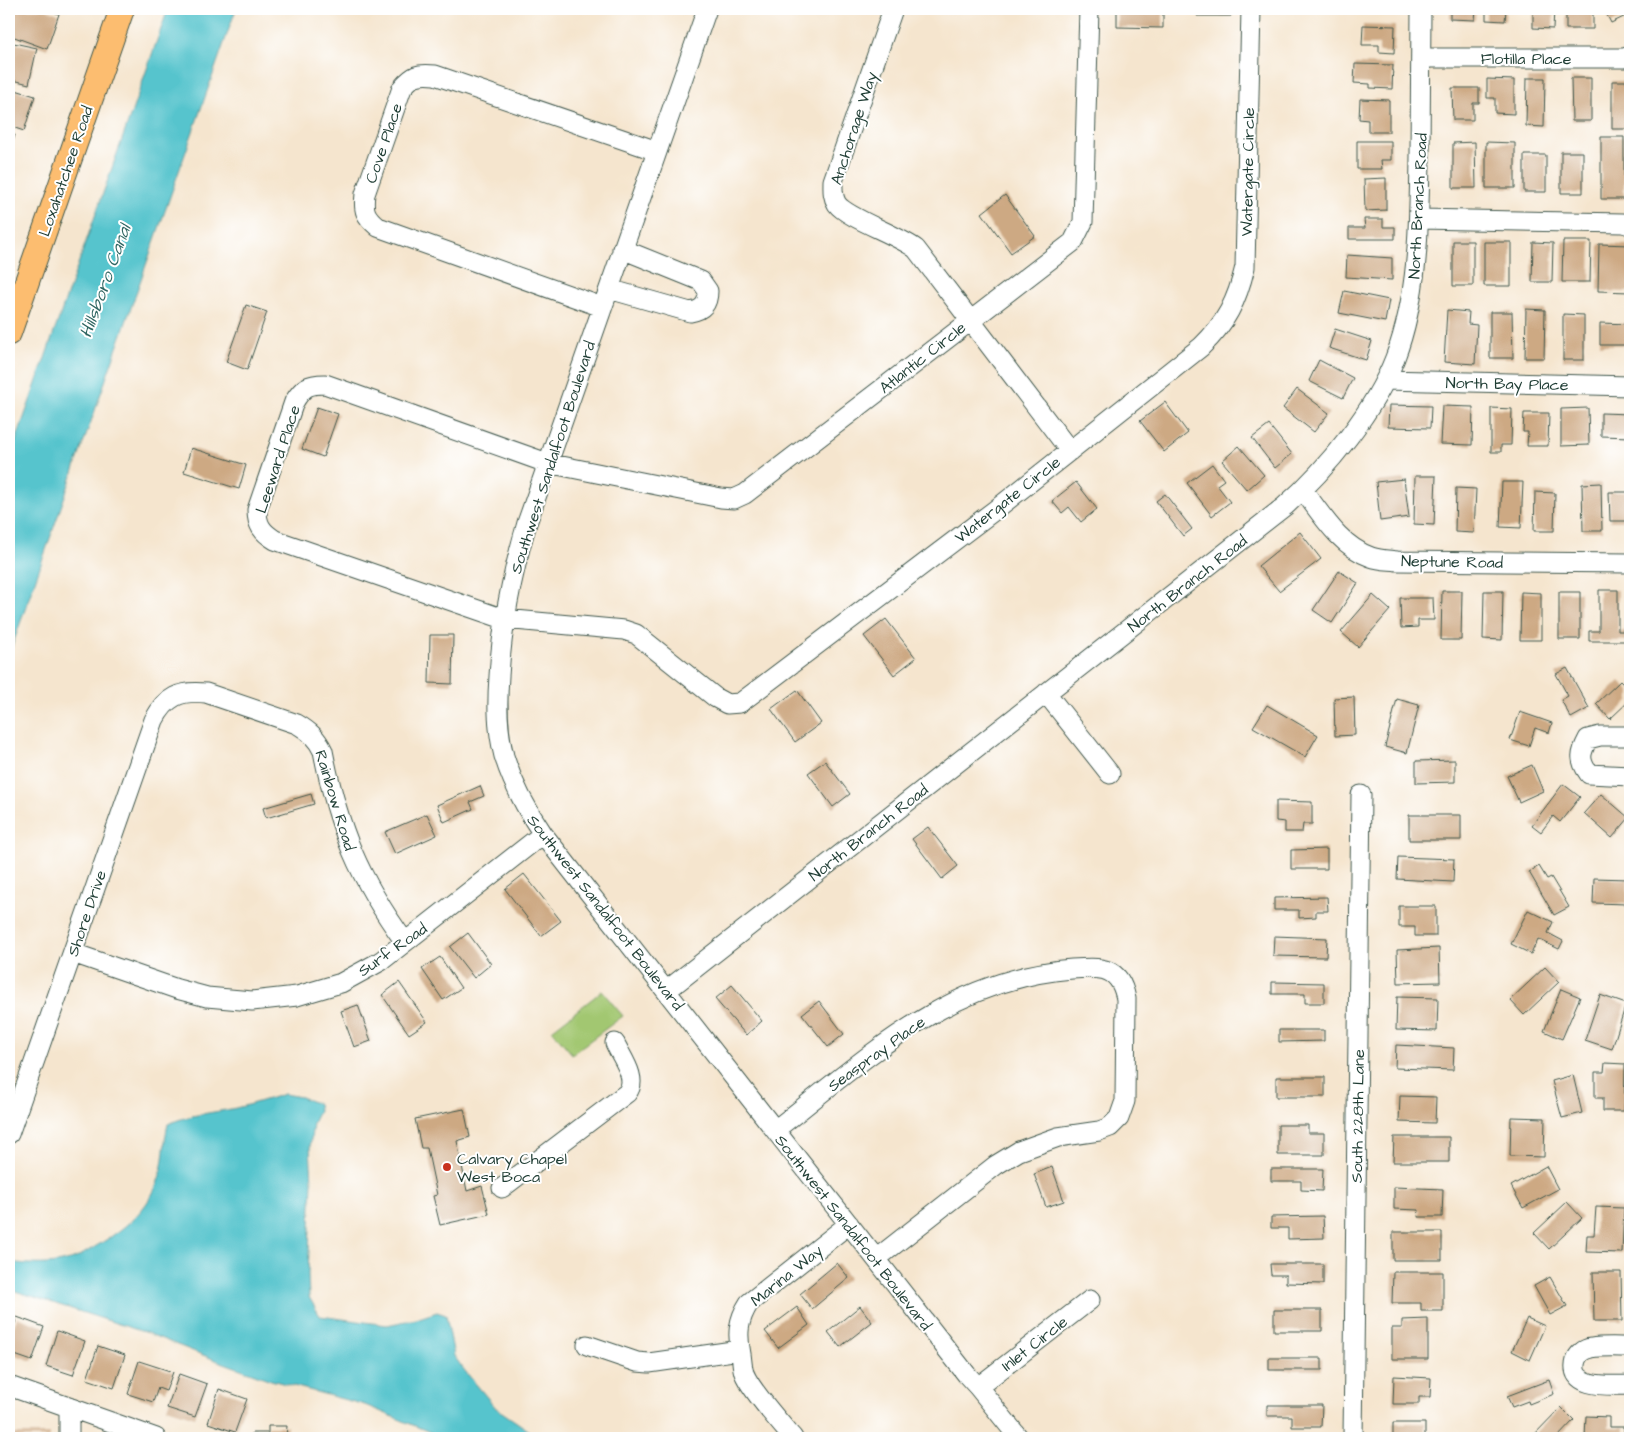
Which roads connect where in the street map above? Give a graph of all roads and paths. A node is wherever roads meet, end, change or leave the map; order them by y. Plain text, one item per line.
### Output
1 (122, 9) edge
2 (707, 9) edge
3 (893, 9) edge
4 (1089, 9) edge
5 (1251, 9) edge
6 (1422, 9) edge
7 (1630, 56) edge
8 (1421, 58) junction
9 (657, 151) junction
10 (1419, 219) junction
11 (1630, 225) edge
12 (622, 249) junction
13 (609, 289) junction
14 (602, 307) junction
15 (970, 320) junction
16 (9, 333) edge
17 (1385, 380) junction
18 (1630, 386) edge
19 (1070, 451) junction
20 (548, 463) junction
21 (1303, 490) junction
22 (1630, 563) edge
23 (504, 619) junction
24 (1046, 693) junction
25 (173, 698) joint
26 (1630, 736) edge
27 (1110, 774) dead end
28 (1630, 776) edge
29 (1362, 794) dead end
30 (543, 834) junction
31 (404, 942) junction
32 (72, 953) junction
33 (666, 991) junction
34 (615, 1043) dead end
35 (775, 1130) junction
36 (9, 1134) edge
37 (502, 1188) dead end
38 (849, 1224) junction
39 (876, 1259) junction
40 (1090, 1300) dead end
41 (587, 1345) dead end
42 (1630, 1347) edge
43 (740, 1350) junction
44 (1630, 1385) edge
45 (9, 1386) edge
46 (978, 1387) junction
47 (69, 1407) junction
48 (69, 1438) edge
49 (156, 1438) edge
50 (792, 1438) edge
51 (1019, 1438) edge
52 (1353, 1438) edge

1 - 16 main road, Loxahatchee Road
2 - 9 street, Southwest Sandalfoot Boulevard
3 - 15 street, Anchorage Way
4 - 15 street, Atlantic Circle
5 - 19 street, Watergate Circle
6 - 8 street, North Branch Road
7 - 8 street, Flotilla Place
8 - 10 street, North Branch Road
9 - 12 street, Southwest Sandalfoot Boulevard
9 - 14 street, Cove Place
10 - 11 street
10 - 17 street, North Branch Road
12 - 13 street, Southwest Sandalfoot Boulevard
12 - 13 street
13 - 14 street, Southwest Sandalfoot Boulevard
14 - 20 street, Southwest Sandalfoot Boulevard
15 - 19 street, Anchorage Way
15 - 20 street, Atlantic Circle
17 - 18 street, North Bay Place
17 - 21 street, North Branch Road
19 - 23 street, Watergate Circle
20 - 23 street, Southwest Sandalfoot Boulevard
20 - 23 street, Leeward Place
21 - 22 street, Neptune Road
21 - 24 street, North Branch Road
23 - 30 street, Southwest Sandalfoot Boulevard
24 - 27 street
24 - 33 street, North Branch Road
25 - 31 street, Rainbow Road
25 - 32 street, Shore Drive
26 - 28 street
29 - 52 street, South 228th Lane
30 - 31 street, Surf Road
30 - 33 street, Southwest Sandalfoot Boulevard
31 - 32 street, Surf Road
32 - 36 street, Shore Drive
33 - 35 street, Southwest Sandalfoot Boulevard
34 - 37 street
35 - 38 street, Southwest Sandalfoot Boulevard
35 - 39 street, Seaspray Place
38 - 39 street, Southwest Sandalfoot Boulevard
38 - 43 street, Marina Way
39 - 46 street, Southwest Sandalfoot Boulevard
40 - 46 street, Inlet Circle
41 - 43 street
42 - 44 street
43 - 50 street, Marina Way
45 - 47 street
46 - 51 street, Southwest Sandalfoot Boulevard
47 - 48 street
47 - 49 street

